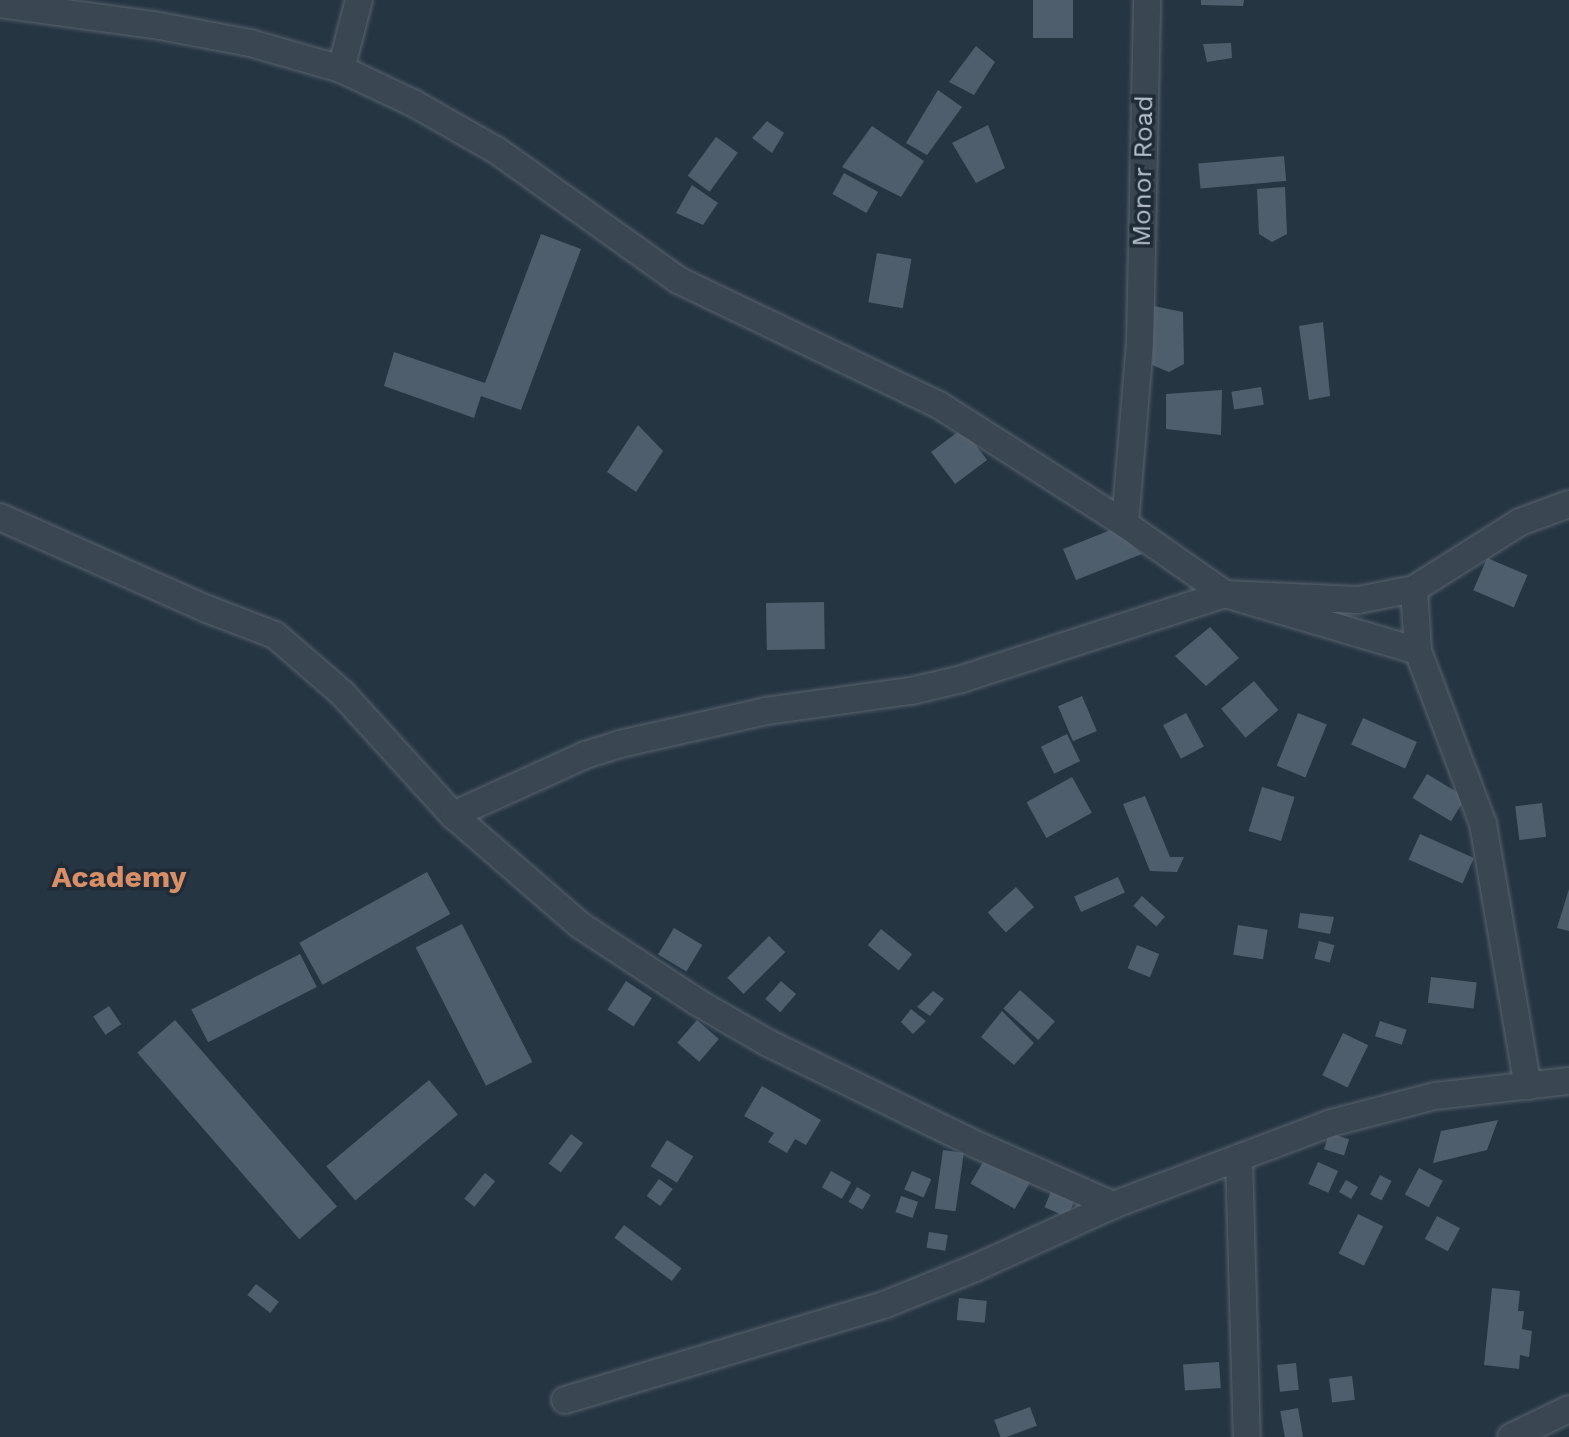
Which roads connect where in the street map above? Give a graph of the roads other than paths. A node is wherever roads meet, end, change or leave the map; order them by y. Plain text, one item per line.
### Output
1 (359, 0) edge
2 (1147, 0) edge
3 (0, 4) edge
4 (341, 69) junction
5 (1569, 504) edge
6 (0, 517) edge
7 (1125, 524) junction
8 (1414, 589) junction
9 (1225, 594) junction
10 (1418, 651) junction
11 (453, 815) junction
12 (1569, 1081) edge
13 (1528, 1086) junction
14 (1239, 1158) junction
15 (1113, 1205) junction
16 (565, 1400) dead end
17 (1569, 1409) edge
18 (1247, 1437) edge
19 (1511, 1437) edge

1 - 4 street
2 - 7 street, Monor Road
3 - 4 street
4 - 7 street
5 - 8 street
6 - 11 street
7 - 9 street
8 - 9 street
8 - 10 street
9 - 10 street
9 - 11 street
10 - 13 street
11 - 15 street
12 - 13 street
13 - 14 street
14 - 15 street
14 - 18 street
15 - 16 street
17 - 19 street

